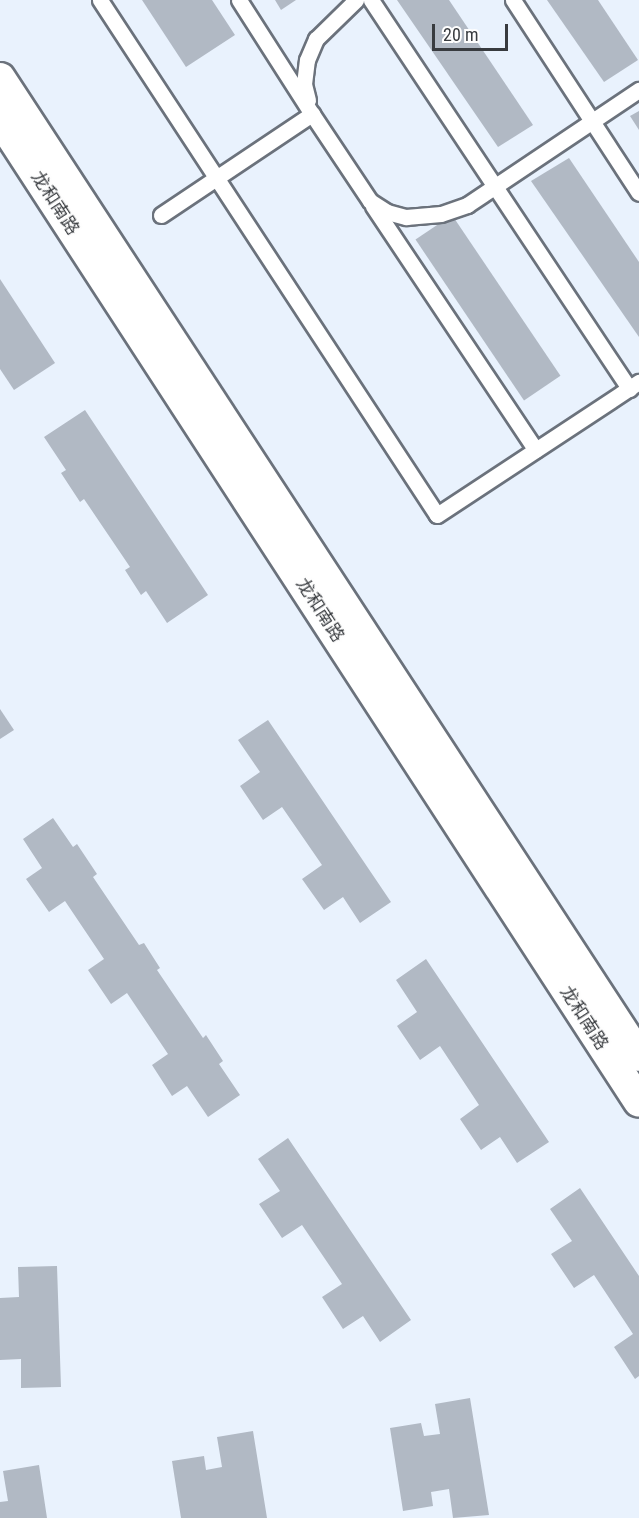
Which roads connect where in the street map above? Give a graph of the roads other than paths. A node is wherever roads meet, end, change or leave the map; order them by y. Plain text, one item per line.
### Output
1 (100, 0) edge
2 (239, 0) edge
3 (356, 0) edge
4 (371, 0) edge
5 (513, 0) edge
6 (0, 78) edge
7 (639, 90) edge
8 (312, 114) junction
9 (0, 119) edge
10 (592, 121) junction
11 (217, 178) junction
12 (495, 186) junction
13 (639, 193) edge
14 (370, 201) junction
15 (161, 215) dead end
16 (634, 385) edge
17 (536, 450) junction
18 (639, 1056) edge
19 (639, 1102) edge

1 - 11 lane
2 - 8 lane
3 - 8 lane
4 - 12 lane
5 - 10 lane
6 - 18 street, 龙和南路
7 - 10 lane
8 - 11 lane
8 - 14 lane
9 - 19 street, 龙和南路
10 - 12 lane
10 - 13 lane
11 - 15 lane
11 - 17 lane
12 - 14 lane
12 - 16 lane
14 - 17 lane
16 - 17 lane

